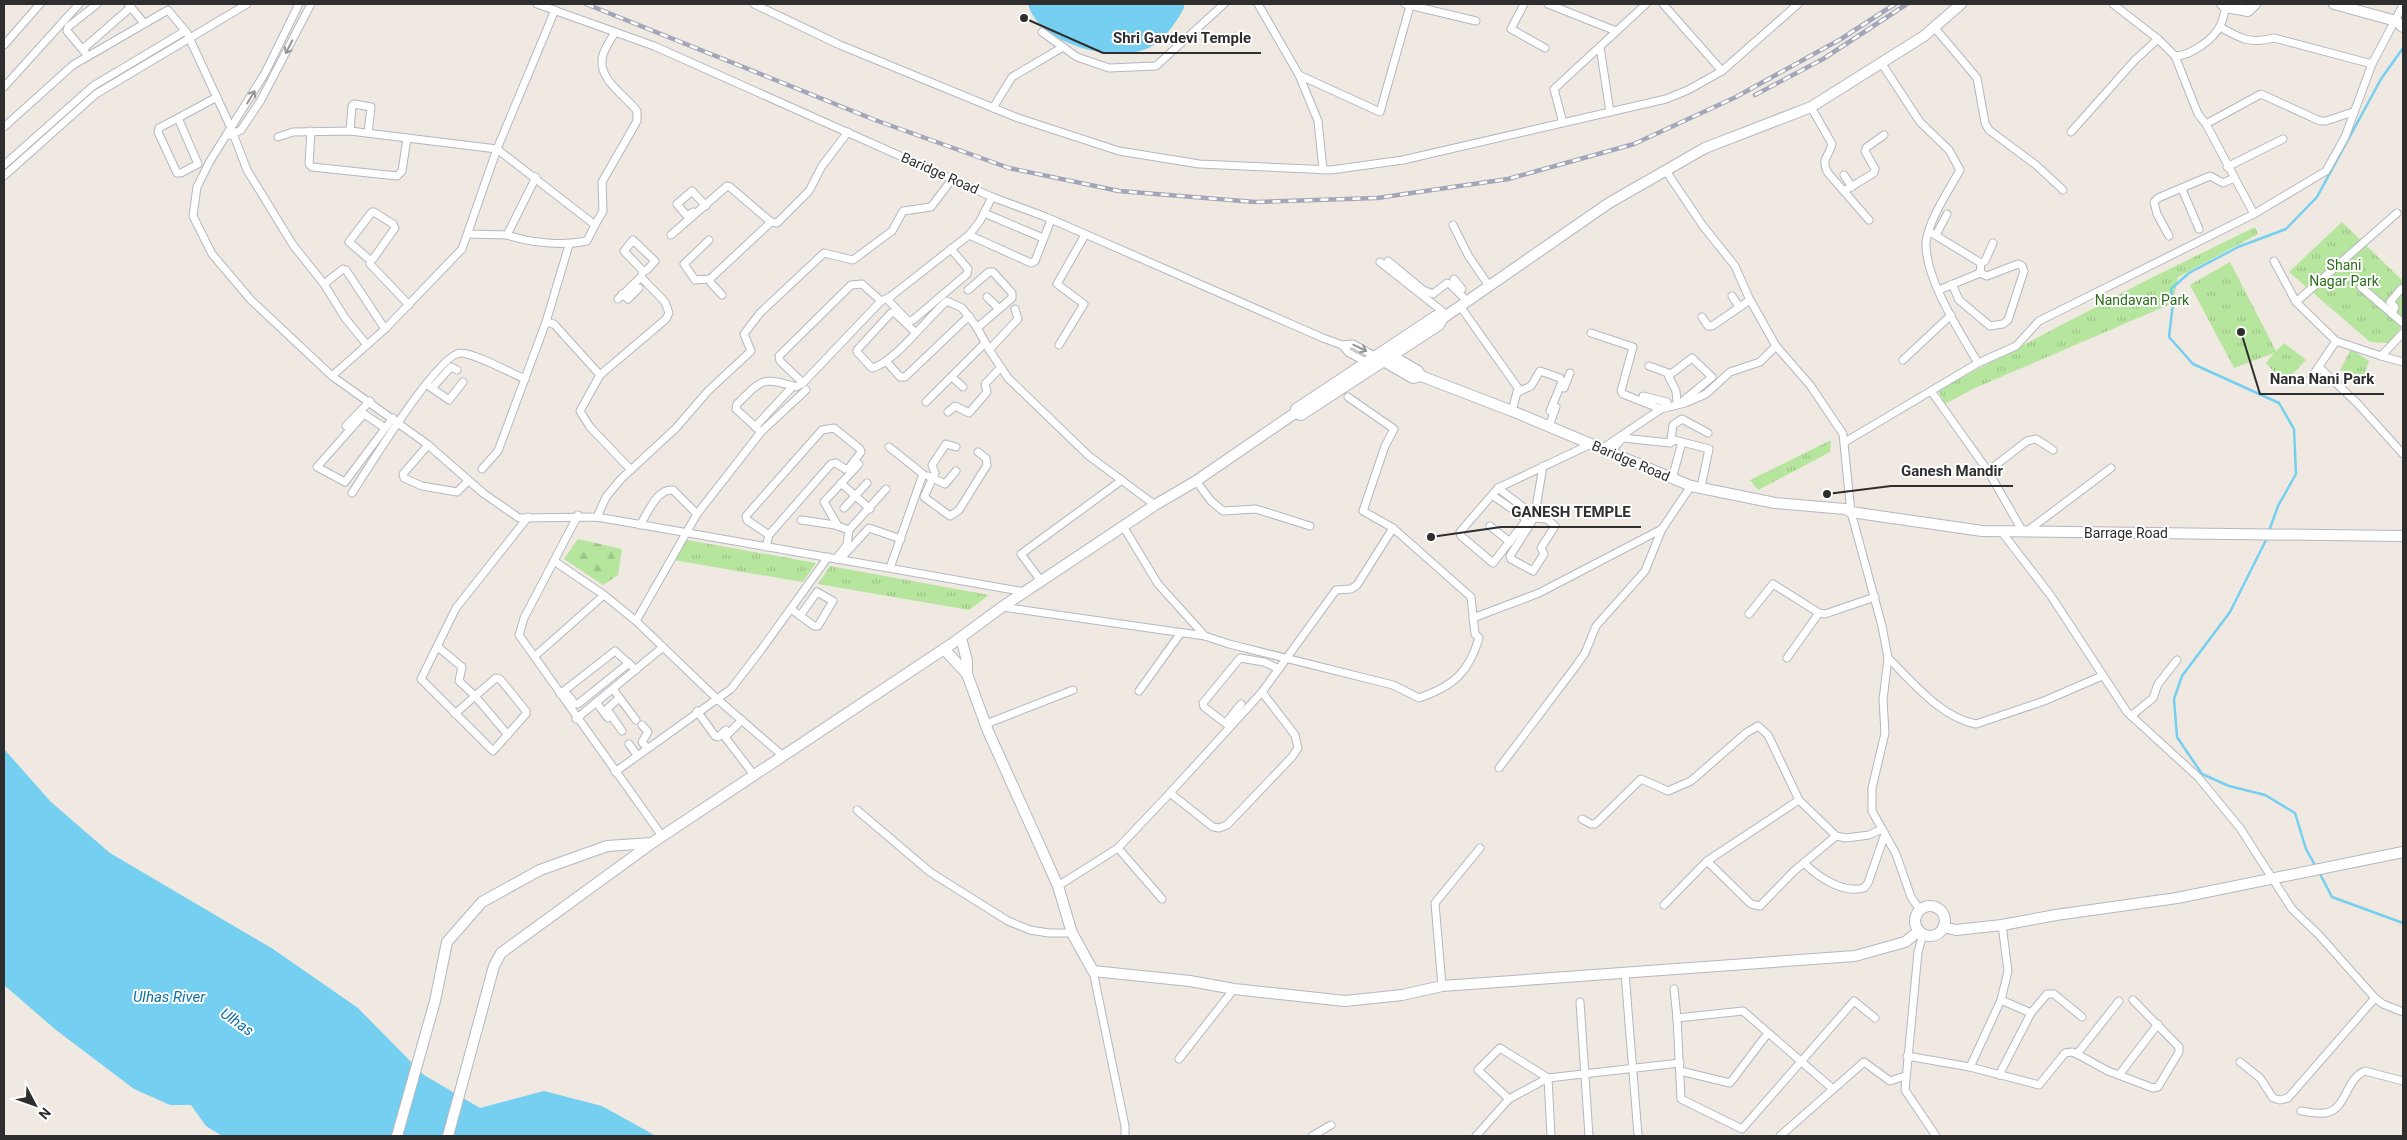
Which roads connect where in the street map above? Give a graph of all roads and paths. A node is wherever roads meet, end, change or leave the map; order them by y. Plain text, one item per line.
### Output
1 (40, 4) edge
2 (79, 4) edge
3 (97, 4) edge
4 (247, 4) edge
5 (299, 4) edge
6 (311, 4) edge
7 (537, 4) edge
8 (754, 4) edge
9 (1224, 4) edge
10 (1258, 4) edge
11 (1524, 4) edge
12 (1548, 4) edge
13 (1646, 4) edge
14 (1663, 4) edge
15 (1798, 4) edge
16 (1960, 4) edge
17 (2112, 4) edge
18 (2255, 4) edge
19 (2334, 4) edge
20 (130, 5) edge
21 (1408, 5) edge
22 (2224, 5) edge
23 (2403, 5) edge
24 (167, 7) edge
25 (555, 10) junction
26 (1476, 21) dead end
27 (144, 23) junction
28 (2401, 25) edge
29 (1934, 27) junction
30 (2220, 27) junction
31 (185, 31) junction
32 (1616, 31) junction
33 (615, 32) junction
34 (1042, 32) dead end
35 (189, 39) junction
36 (2158, 39) junction
37 (4, 45) edge
38 (1063, 47) junction
39 (1600, 47) junction
40 (1545, 48) dead end
41 (83, 49) junction
42 (88, 56) junction
43 (2175, 56) junction
44 (1882, 64) junction
45 (2372, 64) junction
46 (1722, 71) junction
47 (1299, 76) junction
48 (4, 87) edge
49 (217, 97) junction
50 (1811, 107) junction
51 (993, 108) junction
52 (1610, 112) junction
53 (2353, 112) junction
54 (178, 118) junction
55 (1563, 123) junction
56 (2206, 124) junction
57 (4, 127) edge
58 (232, 131) junction
59 (311, 131) junction
60 (350, 131) junction
61 (848, 132) junction
62 (2071, 132) dead end
63 (368, 133) junction
64 (1884, 135) dead end
65 (278, 137) dead end
66 (408, 138) junction
67 (2283, 139) dead end
68 (497, 149) junction
69 (2227, 166) junction
70 (5, 170) edge
71 (1323, 170) junction
72 (1666, 171) junction
73 (1844, 175) dead end
74 (536, 177) junction
75 (953, 178) junction
76 (2234, 178) junction
77 (1852, 187) junction
78 (2182, 189) junction
79 (2064, 190) dead end
80 (1844, 191) junction
81 (992, 197) junction
82 (984, 213) junction
83 (2397, 213) dead end
84 (1947, 214) dead end
85 (2254, 214) junction
86 (1051, 220) junction
87 (1869, 220) dead end
88 (771, 222) junction
89 (595, 225) junction
90 (1453, 225) dead end
91 (2199, 229) dead end
92 (469, 234) junction
93 (508, 235) junction
94 (671, 235) dead end
95 (969, 235) junction
96 (1086, 235) junction
97 (1936, 235) junction
98 (2168, 236) dead end
99 (1043, 238) junction
100 (709, 240) dead end
101 (1993, 243) dead end
102 (569, 245) junction
103 (1940, 247) dead end
104 (951, 249) junction
105 (370, 260) junction
106 (1388, 261) dead end
107 (2274, 261) dead end
108 (1380, 262) dead end
109 (1981, 263) junction
110 (1980, 273) junction
111 (642, 274) junction
112 (710, 279) junction
113 (1454, 279) dead end
114 (324, 284) junction
115 (1952, 284) junction
116 (1489, 286) junction
117 (2361, 287) dead end
118 (639, 288) dead end
119 (2401, 288) dead end
120 (968, 290) dead end
121 (1939, 290) junction
122 (722, 295) dead end
123 (1732, 296) dead end
124 (620, 297) junction
125 (987, 297) dead end
126 (884, 300) junction
127 (1750, 300) junction
128 (1465, 302) junction
129 (2296, 302) junction
130 (409, 305) junction
131 (629, 306) dead end
132 (1739, 307) junction
133 (999, 309) junction
134 (1015, 309) dead end
135 (2392, 313) junction
136 (1951, 315) junction
137 (969, 316) junction
138 (1445, 316) junction
139 (1702, 317) dead end
140 (546, 322) junction
141 (2403, 322) edge
142 (978, 328) junction
143 (386, 329) junction
144 (915, 332) junction
145 (1591, 333) dead end
146 (2403, 333) edge
147 (2336, 341) junction
148 (367, 345) junction
149 (1058, 345) dead end
150 (987, 346) junction
151 (1776, 346) junction
152 (2380, 356) junction
153 (1380, 359) junction
154 (1903, 360) dead end
155 (887, 362) junction
156 (1978, 362) junction
157 (2403, 362) edge
158 (1649, 366) dead end
159 (2319, 367) junction
160 (1000, 368) junction
161 (457, 370) dead end
162 (1570, 373) dead end
163 (1668, 374) junction
164 (600, 375) junction
165 (332, 376) junction
166 (952, 377) junction
167 (525, 379) junction
168 (463, 382) dead end
169 (1713, 382) junction
170 (2309, 382) dead end
171 (429, 386) junction
172 (793, 386) junction
173 (804, 387) junction
174 (963, 387) dead end
175 (1931, 391) junction
176 (1518, 392) junction
177 (1643, 396) dead end
178 (1348, 397) dead end
179 (370, 401) junction
180 (926, 402) dead end
181 (1667, 402) junction
182 (1677, 402) junction
183 (1661, 409) junction
184 (1512, 410) junction
185 (1550, 411) dead end
186 (948, 412) dead end
187 (395, 420) junction
188 (346, 426) dead end
189 (755, 426) junction
190 (1549, 426) junction
191 (385, 428) junction
192 (761, 432) junction
193 (1708, 433) dead end
194 (1673, 441) junction
195 (1682, 442) junction
196 (1845, 442) junction
197 (1591, 444) junction
198 (428, 445) junction
199 (888, 447) dead end
200 (956, 447) dead end
201 (1607, 450) junction
202 (2054, 450) dead end
203 (978, 452) dead end
204 (2403, 454) edge
205 (858, 464) dead end
206 (1543, 466) junction
207 (2111, 468) dead end
208 (482, 469) dead end
209 (631, 470) junction
210 (1988, 471) junction
211 (956, 472) dead end
212 (923, 474) junction
213 (932, 478) junction
214 (1672, 479) junction
215 (1122, 480) junction
216 (468, 481) junction
217 (1196, 481) junction
218 (841, 483) junction
219 (867, 483) dead end
220 (1696, 487) junction
221 (1498, 488) junction
222 (886, 489) dead end
223 (352, 492) dead end
224 (1492, 495) junction
225 (855, 496) junction
226 (1155, 505) junction
227 (844, 508) dead end
228 (870, 509) junction
229 (1851, 512) junction
230 (698, 514) junction
231 (1533, 515) junction
232 (578, 516) junction
233 (597, 517) junction
234 (528, 518) junction
235 (800, 520) dead end
236 (640, 524) junction
237 (838, 526) junction
238 (1124, 526) junction
239 (1310, 526) dead end
240 (1490, 526) dead end
241 (1393, 528) junction
242 (1662, 529) junction
243 (850, 530) junction
244 (2001, 531) junction
245 (2024, 532) junction
246 (688, 533) junction
247 (769, 535) junction
248 (2403, 536) edge
249 (901, 539) junction
250 (1510, 542) junction
251 (766, 547) junction
252 (828, 557) junction
253 (838, 559) junction
254 (554, 561) junction
255 (890, 568) junction
256 (1041, 582) junction
257 (1025, 592) junction
258 (604, 594) junction
259 (1875, 597) junction
260 (1002, 607) junction
261 (791, 609) junction
262 (1819, 613) junction
263 (1749, 614) dead end
264 (800, 616) junction
265 (1473, 618) junction
266 (636, 620) junction
267 (1180, 634) junction
268 (1206, 636) junction
269 (961, 638) junction
270 (438, 647) junction
271 (663, 647) junction
272 (944, 648) junction
273 (1245, 648) junction
274 (535, 656) junction
275 (1240, 658) junction
276 (1787, 658) dead end
277 (1888, 658) junction
278 (1287, 659) junction
279 (2177, 660) dead end
280 (629, 663) junction
281 (1279, 669) junction
282 (636, 670) junction
283 (967, 674) junction
284 (2102, 676) junction
285 (615, 687) junction
286 (1073, 690) dead end
287 (1139, 690) dead end
288 (1262, 692) junction
289 (564, 694) junction
290 (475, 696) junction
291 (619, 698) junction
292 (716, 698) junction
293 (596, 702) junction
294 (1241, 704) dead end
295 (635, 711) dead end
296 (697, 711) junction
297 (456, 714) junction
298 (2131, 716) junction
299 (576, 718) junction
300 (741, 719) junction
301 (986, 724) junction
302 (1228, 725) junction
303 (508, 735) junction
304 (629, 744) dead end
305 (647, 748) junction
306 (637, 755) junction
307 (784, 756) junction
308 (1500, 768) dead end
309 (615, 772) junction
310 (754, 775) junction
311 (1170, 793) junction
312 (1798, 800) junction
313 (857, 810) dead end
314 (1582, 819) dead end
315 (1883, 832) junction
316 (662, 836) junction
317 (1836, 836) junction
318 (652, 843) junction
319 (1118, 848) junction
320 (1480, 848) dead end
321 (2403, 852) edge
322 (1707, 861) junction
323 (1804, 863) junction
324 (2271, 880) junction
325 (1058, 886) junction
326 (1162, 899) dead end
327 (1664, 904) dead end
328 (1920, 910) junction
329 (2002, 925) junction
330 (1943, 927) junction
331 (1072, 933) junction
332 (1921, 933) junction
333 (1093, 972) junction
334 (1625, 973) junction
335 (1442, 986) junction
336 (1234, 989) junction
337 (1674, 989) dead end
338 (2375, 998) junction
339 (2001, 1000) junction
340 (2133, 1000) dead end
341 (2119, 1001) dead end
342 (1580, 1002) dead end
343 (2403, 1012) edge
344 (2031, 1013) junction
345 (2082, 1017) dead end
346 (1678, 1018) junction
347 (1875, 1018) dead end
348 (2158, 1024) junction
349 (1768, 1033) junction
350 (2077, 1054) junction
351 (1907, 1056) junction
352 (1179, 1059) dead end
353 (1801, 1062) junction
354 (2240, 1062) dead end
355 (1970, 1066) junction
356 (1632, 1067) junction
357 (1680, 1067) junction
358 (1585, 1073) junction
359 (1999, 1075) junction
360 (2119, 1075) junction
361 (1906, 1076) junction
362 (1548, 1078) junction
363 (2403, 1081) edge
364 (1833, 1089) junction
365 (1509, 1099) junction
366 (2301, 1111) dead end
367 (1331, 1125) dead end
368 (1638, 1135) edge
369 (397, 1136) edge
370 (448, 1136) edge
371 (1125, 1136) edge
372 (1312, 1136) edge
373 (1476, 1136) edge
374 (1551, 1136) edge
375 (1588, 1136) edge
376 (1780, 1136) edge
377 (1936, 1136) edge

1 - 37 street
2 - 48 street
3 - 41 street
4 - 35 street
58 -> 5 street
6 -> 58 street
7 - 25 street, Baridge Road
8 - 51 street
9 - 38 street
10 - 47 street
11 - 40 street
12 - 32 street
13 - 32 street
14 - 46 street
15 - 46 street
16 - 29 street
17 - 36 street
18 - 22 street
19 - 28 street
20 - 27 street
20 - 41 street
21 - 26 street
21 - 47 street
22 - 30 street
23 - 28 street
24 - 27 street
24 - 31 street
25 - 33 street, Baridge Road
25 - 68 street
27 - 42 street
28 - 45 street
29 - 44 street
29 - 79 street
30 - 43 street
30 - 45 street
31 - 35 street
31 - 70 street
32 - 39 street
33 - 61 street, Baridge Road
33 - 89 street
34 - 38 street
35 - 49 street
35 - 70 street
36 - 43 street
36 - 62 street
38 - 51 street
39 - 52 street
39 - 55 street
41 - 42 street
42 - 57 street
43 - 56 street
44 - 50 street
44 - 97 street
45 - 53 street
46 - 52 street
47 - 71 street
49 - 54 street
49 - 58 street
50 - 72 street
50 - 80 street
51 - 71 street
52 - 55 street
53 - 56 street
53 - 85 street
54 - 54 street
55 - 71 street
56 - 69 street
58 - 114 street
58 - 165 street
59 - 60 street
59 - 65 street
59 - 66 street
60 - 63 street
60 - 63 street
61 - 75 street, Baridge Road
61 - 88 street
63 - 66 street
64 - 77 street
66 - 68 street
67 - 69 street
68 - 74 street
68 - 92 street
69 - 76 street
72 - 116 street
72 - 127 street
73 - 77 street
74 - 89 street
74 - 93 street
75 - 81 street, Baridge Road
75 - 209 street
76 - 78 street
76 - 85 street
77 - 80 street
78 - 91 street
78 - 98 street
80 - 87 street
81 - 82 street
81 - 86 street, Baridge Road
82 - 95 street
82 - 99 street
83 - 129 street
84 - 97 street
85 - 156 street
86 - 96 street, Baridge Road
86 - 99 street
88 - 94 street
88 - 112 street
89 - 102 street
90 - 116 street
92 - 93 street
92 - 130 street
93 - 102 street
95 - 99 street
95 - 104 street
96 - 149 street
96 -> 153 street, Baridge Road
97 - 103 street
97 - 109 street
97 - 121 street
100 - 112 street
101 - 109 street
102 - 140 street
104 - 126 street
104 - 126 street
105 - 105 street
105 - 130 street
106 - 128 street
107 - 129 street
108 - 138 street
109 - 110 street
110 - 115 street
110 - 115 street
111 - 111 street
111 - 124 street
111 - 164 street
112 - 122 street
113 - 128 street
114 - 143 street
114 - 148 street
115 - 121 street
116 - 128 street
117 - 135 street
118 - 124 street
119 - 135 street
120 - 133 street
121 - 136 street
123 - 132 street
124 - 131 street
125 - 133 street
126 - 173 street
126 - 173 street
127 - 132 street
127 - 151 street
128 - 138 street
128 - 176 street
129 - 147 street
130 - 143 street
132 - 139 street
133 - 142 street
134 - 150 street
135 - 141 street
136 - 154 street
136 - 156 street
137 - 142 street
137 - 144 street
137 - 155 street
138 - 153 street
140 - 164 street
140 - 167 street
142 - 150 street
143 - 148 street
144 - 155 street
144 - 155 street
145 - 183 street
146 - 152 street
147 - 152 street
147 - 159 street
148 - 165 street
150 - 160 street
150 - 166 street
151 - 169 street
151 - 196 street
152 - 157 street
153 - 184 street, Baridge Road
153 - 217 street
156 - 175 street
158 - 163 street
159 - 170 street
159 - 204 street
160 - 186 street
160 - 215 street
161 - 171 street
162 - 190 street
163 - 169 street
163 - 182 street
164 - 209 street
165 - 179 street
166 - 174 street
166 - 180 street
167 - 171 street
167 - 208 street
168 - 171 street
169 - 182 street
169 - 183 street
171 - 187 street
172 - 173 street
172 - 189 street
172 - 189 street
173 - 192 street
175 - 196 street
175 - 210 street
176 - 184 street
176 - 185 street
177 - 181 street
178 - 241 street
179 - 187 street
179 - 188 street
181 - 182 street
181 - 183 street
183 - 201 street
184 - 190 street, Baridge Road
187 - 191 street
187 - 198 street
187 - 223 street
189 - 192 street
190 - 197 street, Baridge Road
191 - 191 street
192 - 230 street
193 - 194 street
194 - 195 street
194 - 201 street
195 - 214 street
195 - 220 street
196 - 229 street
197 - 201 street, Baridge Road
197 - 206 street
198 - 216 street
198 - 216 street
199 - 212 street
200 - 213 street
201 - 214 street, Baridge Road
202 - 210 street
203 - 213 street
205 - 218 street
206 - 221 street
206 - 231 street
207 - 245 street
209 - 233 street
210 - 245 street
211 - 213 street
212 - 213 street
212 - 249 street
214 - 220 street, Baridge Road
215 - 226 street
215 - 256 street
216 - 234 street
217 - 226 street
217 - 239 street
218 - 225 street
218 - 237 street
219 - 225 street
220 - 229 street, Baridge Road
220 - 242 street
221 - 224 street
221 - 231 street
222 - 228 street
224 - 250 street
224 - 250 street
225 - 227 street
225 - 228 street
226 - 238 street
228 - 243 street
229 - 244 street, Barrage Road
229 - 259 street
230 - 236 street
230 - 246 street
231 - 231 street
232 - 233 street
232 - 234 street
232 - 254 street
233 - 236 street
234 - 270 street
235 - 237 street
236 - 246 street
237 - 243 street
238 - 256 street
238 - 268 street
240 - 250 street
241 - 265 street
241 - 278 street
242 - 265 street
242 - 308 street
243 - 253 street
244 - 245 street, Barrage Road
244 - 284 street
245 - 248 street, Barrage Road
246 - 251 street
246 - 266 street
247 - 247 street
247 - 251 street
249 - 253 street
249 - 255 street
251 - 252 street
252 - 253 street
252 - 261 street
253 - 255 street
254 - 258 street
254 - 274 street
255 - 257 street
256 - 257 street
257 - 260 street
258 - 266 street
258 - 274 street
259 - 262 street
259 - 277 street
260 - 267 street
260 - 269 street
261 - 264 street
261 - 292 street
262 - 263 street
262 - 276 street
264 - 264 street
265 - 278 street
266 - 271 street
267 - 268 street
267 - 287 street
268 - 273 street
269 - 272 street
269 - 283 street
270 - 290 street
270 - 297 street
271 - 282 street
271 - 292 street
272 - 283 street
272 - 307 street
273 - 275 street
273 - 278 street
274 - 289 street
275 - 281 street
275 - 302 street
277 - 284 street
277 - 315 street
278 - 281 street
279 - 298 street
280 - 282 street
280 - 289 street
280 - 289 street
281 - 288 street
282 - 285 street
283 - 301 street
284 - 298 street
285 - 291 street
285 - 293 street
285 - 295 street
286 - 301 street
288 - 302 street
288 - 311 street
289 - 299 street
290 - 297 street
290 - 303 street
290 - 303 street
291 - 293 street
291 - 305 street
292 - 296 street
292 - 300 street
293 - 299 street
294 - 302 street
296 - 300 street
296 - 305 street
297 - 303 street
298 - 324 street
299 - 309 street
300 - 307 street
300 - 310 street
301 - 325 street
302 - 311 street
304 - 306 street
305 - 306 street
306 - 309 street
307 - 310 street
309 - 316 street
310 - 316 street
311 - 319 street
312 - 314 street
312 - 317 street
312 - 322 street
313 - 331 street
315 - 317 street
315 - 323 street
315 - 328 street
316 - 318 street
317 - 323 street
318 - 369 street
318 - 370 street
319 - 325 street
319 - 326 street
320 - 335 street
321 - 324 street
322 - 323 street
322 - 327 street
324 - 329 street
324 - 338 street
325 - 331 street
328 - 330 street
328 - 332 street
329 - 330 street
329 - 339 street
330 - 332 street
331 - 333 street
332 - 334 street
332 - 351 street
333 - 336 street
333 - 371 street
334 - 335 street
334 - 356 street
335 - 336 street
336 - 352 street
337 - 346 street
338 - 343 street
338 - 354 street
339 - 344 street
339 - 355 street
340 - 348 street
341 - 350 street
342 - 358 street
344 - 345 street
344 - 359 street
346 - 349 street
346 - 357 street
347 - 353 street
348 - 360 street
348 - 360 street
349 - 353 street
349 - 357 street
350 - 359 street
350 - 360 street
351 - 355 street
351 - 361 street
353 - 357 street
353 - 364 street
355 - 359 street
356 - 357 street
356 - 358 street
356 - 368 street
358 - 362 street
358 - 375 street
361 - 364 street
361 - 377 street
362 - 365 street
362 - 365 street
362 - 374 street
363 - 366 street
364 - 376 street
365 - 373 street
367 - 372 street

